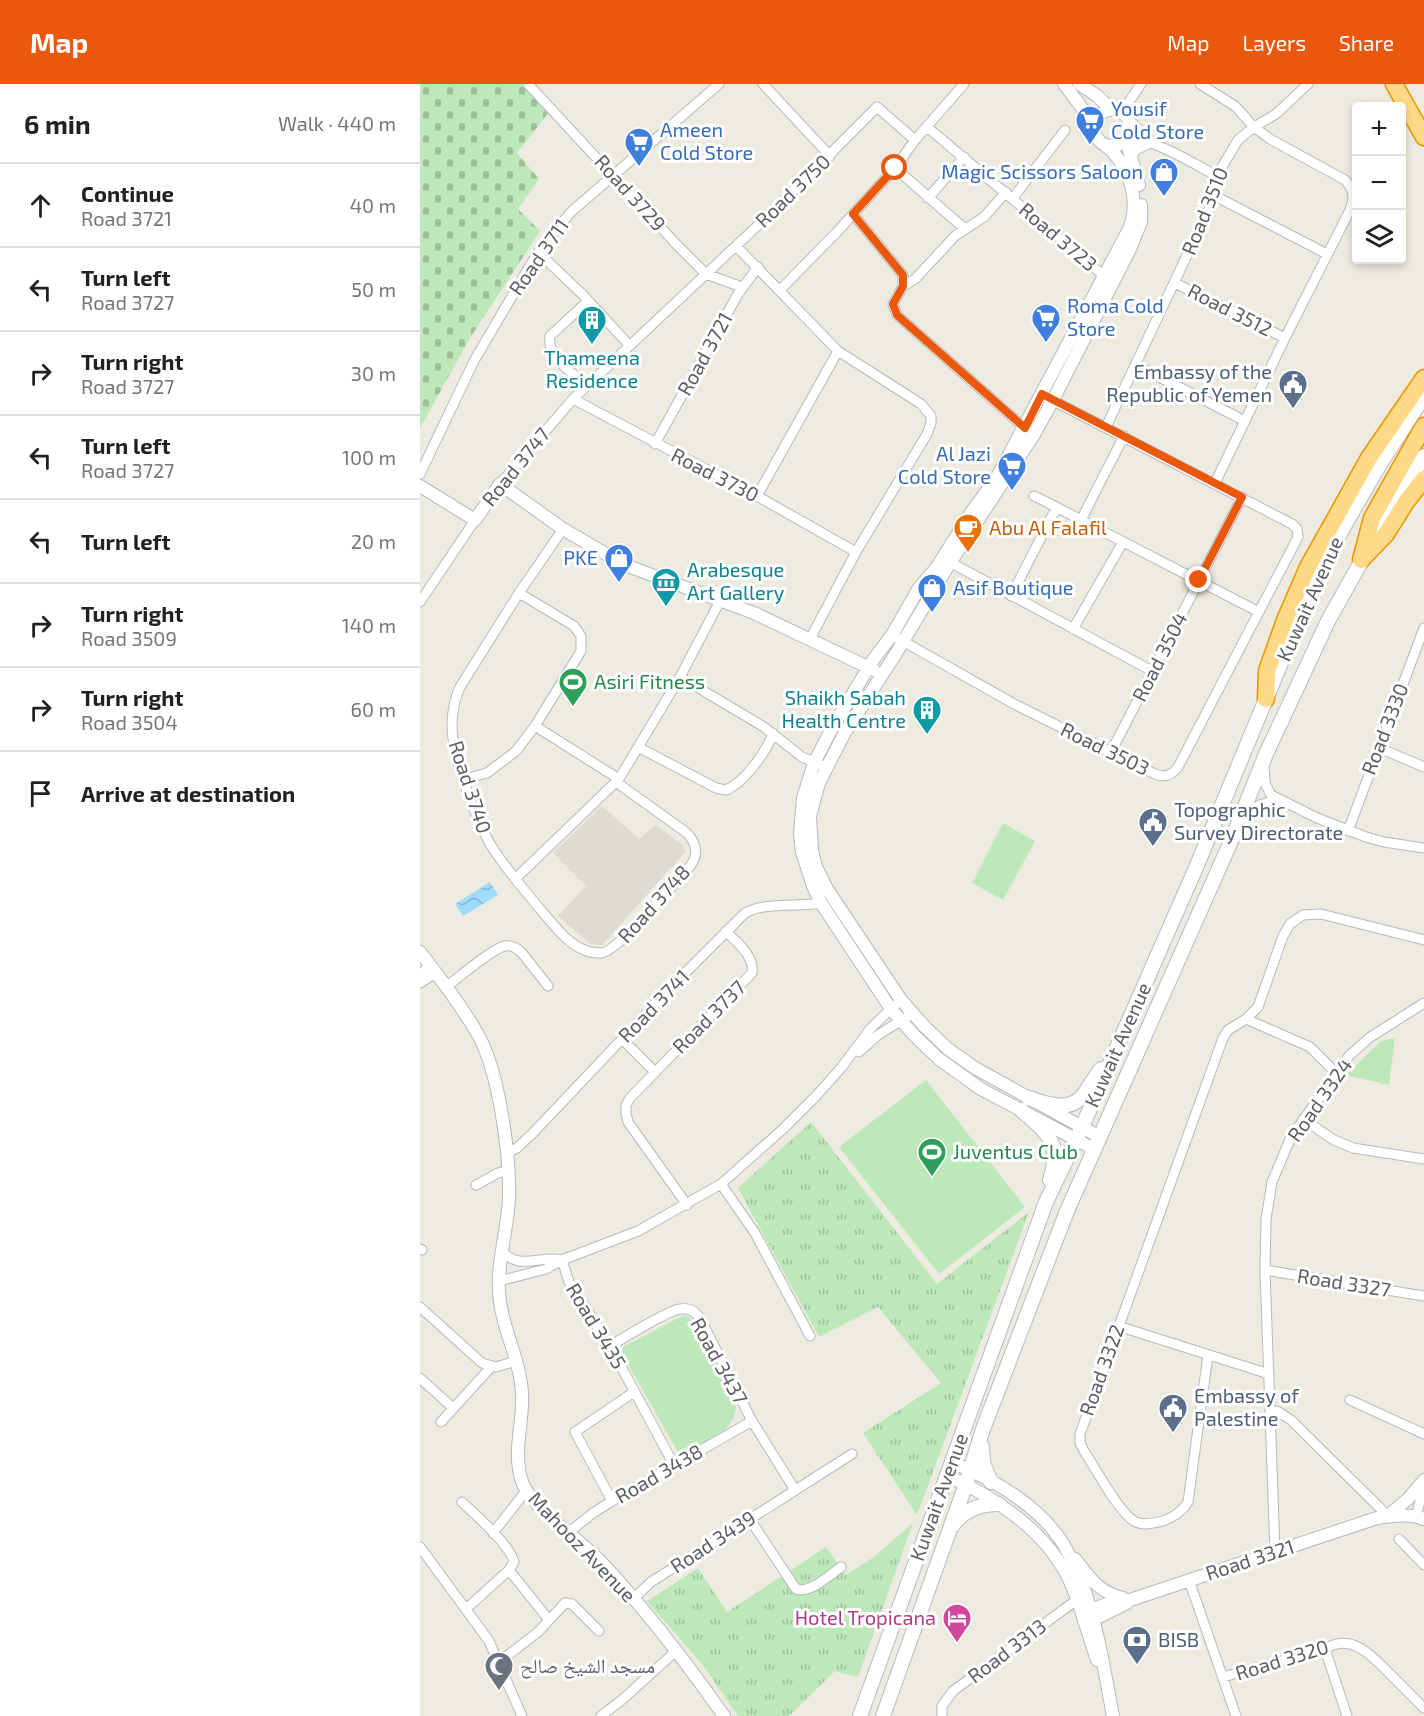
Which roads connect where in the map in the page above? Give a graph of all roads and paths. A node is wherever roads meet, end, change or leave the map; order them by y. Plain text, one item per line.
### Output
1 (528, 84) edge
2 (718, 84) edge
3 (763, 84) edge
4 (964, 84) edge
5 (1064, 84) edge
6 (1079, 84) edge
7 (1141, 84) edge
8 (1200, 84) edge
9 (1308, 84) edge
10 (1394, 84) edge
11 (1401, 84) edge
12 (1120, 114) junction
13 (1424, 114) edge
14 (1094, 124) junction
15 (927, 127) junction
16 (1254, 127) junction
17 (1065, 130) dead end
18 (1424, 137) edge
19 (1127, 139) junction
20 (915, 140) junction
21 (1147, 143) junction
22 (1106, 145) junction
23 (1160, 148) junction
24 (1131, 155) junction
25 (830, 156) junction
26 (964, 157) junction
27 (895, 168) junction
28 (613, 175) junction
29 (1219, 177) junction
30 (1009, 195) junction
31 (1215, 196) junction
32 (928, 198) junction
33 (1138, 212) junction
34 (853, 214) junction
35 (965, 229) junction
36 (736, 246) junction
37 (538, 252) junction
38 (1327, 254) junction
39 (758, 267) junction
40 (706, 274) junction
41 (1103, 275) junction
42 (1175, 283) junction
43 (903, 286) junction
44 (742, 287) junction
45 (780, 290) junction
46 (588, 301) junction
47 (1285, 338) junction
48 (630, 346) junction
49 (838, 351) junction
50 (1136, 365) junction
51 (1424, 378) edge
52 (587, 386) junction
53 (1424, 396) edge
54 (1047, 397) junction
55 (573, 399) junction
56 (1245, 421) junction
57 (1424, 426) edge
58 (1106, 427) junction
59 (1029, 432) junction
60 (1124, 436) junction
61 (435, 444) junction
62 (655, 444) junction
63 (1424, 456) edge
64 (420, 460) edge
65 (420, 474) edge
66 (1424, 479) edge
67 (1215, 483) junction
68 (500, 484) junction
69 (420, 486) edge
70 (757, 496) junction
71 (1034, 496) dead end
72 (1242, 497) junction
73 (1057, 510) junction
74 (475, 520) junction
75 (1081, 520) junction
76 (563, 529) junction
77 (1123, 542) junction
78 (856, 552) junction
79 (1361, 560) junction
80 (946, 561) junction
81 (1199, 580) junction
82 (519, 593) junction
83 (1011, 596) junction
84 (721, 599) junction
85 (420, 602) edge
86 (1259, 612) junction
87 (1424, 628) edge
88 (1073, 629) junction
89 (898, 638) junction
90 (810, 639) junction
91 (869, 667) junction
92 (1152, 671) junction
93 (883, 674) junction
94 (680, 677) junction
95 (1266, 699) junction
96 (535, 726) junction
97 (773, 734) junction
98 (638, 747) junction
99 (1378, 748) junction
100 (1111, 752) junction
101 (1266, 754) junction
102 (820, 765) junction
103 (1424, 767) edge
104 (464, 779) junction
105 (617, 781) junction
106 (1282, 801) junction
107 (1348, 831) junction
108 (1232, 838) junction
109 (1424, 848) edge
110 (515, 879) junction
111 (821, 903) junction
112 (726, 931) junction
113 (1424, 940) edge
114 (420, 951) edge
115 (601, 954) joint
116 (433, 969) junction
117 (420, 975) edge
118 (420, 983) edge
119 (548, 986) dead end
120 (446, 987) junction
121 (902, 1000) junction
122 (1424, 1003) edge
123 (891, 1009) junction
124 (913, 1013) junction
125 (1246, 1019) junction
126 (902, 1021) junction
127 (622, 1039) junction
128 (1113, 1057) junction
129 (841, 1068) junction
130 (654, 1071) junction
131 (1336, 1073) junction
132 (1025, 1104) junction
133 (1303, 1119) junction
134 (1079, 1133) junction
135 (1097, 1143) junction
136 (507, 1153) junction
137 (1424, 1159) edge
138 (509, 1170) junction
139 (721, 1184) junction
140 (476, 1185) dead end
141 (1046, 1202) junction
142 (687, 1205) junction
143 (502, 1251) junction
144 (562, 1260) junction
145 (1265, 1270) junction
146 (499, 1281) junction
147 (1424, 1296) edge
148 (420, 1307) edge
149 (1118, 1326) junction
150 (810, 1336) dead end
151 (610, 1346) junction
152 (1208, 1355) junction
153 (516, 1361) junction
154 (491, 1367) junction
155 (1269, 1374) junction
156 (420, 1378) edge
157 (634, 1392) junction
158 (1350, 1400) dead end
159 (453, 1408) junction
160 (1270, 1411) junction
161 (752, 1421) junction
162 (441, 1422) dead end
163 (983, 1429) junction
164 (1424, 1434) edge
165 (852, 1454) dead end
166 (674, 1465) junction
167 (948, 1468) junction
168 (971, 1470) junction
169 (1424, 1480) edge
170 (991, 1482) junction
171 (966, 1484) junction
172 (1424, 1487) edge
173 (795, 1490) junction
174 (526, 1491) junction
175 (612, 1501) junction
176 (462, 1502) dead end
177 (998, 1504) junction
178 (1388, 1516) junction
179 (749, 1518) junction
180 (1420, 1518) edge
181 (569, 1532) junction
182 (948, 1532) junction
183 (493, 1533) junction
184 (1399, 1539) dead end
185 (1063, 1544) junction
186 (420, 1547) edge
187 (1275, 1552) junction
188 (1424, 1565) edge
189 (841, 1567) dead end
190 (509, 1570) junction
191 (1190, 1580) junction
192 (1080, 1596) junction
193 (634, 1598) junction
194 (1130, 1600) junction
195 (466, 1608) junction
196 (1119, 1608) junction
197 (1087, 1617) junction
198 (549, 1620) junction
199 (599, 1631) dead end
200 (1099, 1638) junction
201 (1325, 1649) junction
202 (676, 1651) junction
203 (499, 1662) junction
204 (1223, 1677) junction
205 (1108, 1689) junction
206 (1424, 1708) edge
207 (522, 1716) edge
208 (602, 1716) edge
209 (724, 1716) edge
210 (860, 1716) edge
211 (883, 1716) edge
212 (942, 1716) edge
213 (1113, 1716) edge
214 (1236, 1716) edge
215 (1347, 1716) edge

1 - 28 street, Road 3729
2 - 28 street, Road 3711
3 - 25 street
4 - 15 street
5 - 14 street
6 - 12 street
7 - 12 street
8 - 16 street
9 - 16 street, Road 3510
10 - 18 highway
11 - 13 highway
12 - 14 street
12 - 19 street
12 - 23 street
14 - 22 street
15 - 20 street
15 - 26 street, Road 3723
16 - 29 street, Road 3510
16 - 38 street, Road 3512
17 - 30 street, Road 3723
19 - 21 street
19 - 22 street
19 - 24 street
20 - 25 street, Road 3750
20 - 27 street
21 - 23 street
21 - 24 street
22 - 33 street
23 - 29 street
24 - 33 street
25 - 36 street, Road 3750
26 - 30 street, Road 3723
26 - 32 street
27 - 32 street
27 - 34 street
28 - 37 street, Road 3711
28 - 40 street, Road 3729
29 - 31 street, Road 3510
30 - 35 street
30 - 41 street, Road 3723
31 - 38 street
31 - 42 street, Road 3510
32 - 35 street
33 - 41 street
33 - 54 street
34 - 43 street
34 - 45 street
35 - 43 street
36 - 39 street
36 - 40 street, Road 3750
37 - 46 street
37 - 61 street, Road 3711
38 - 47 street, Road 3512
39 - 44 street, Road 3721
39 - 45 street
40 - 44 street, Road 3729
40 - 48 street, Road 3747
41 - 54 street
42 - 47 street, Road 3512
42 - 50 street, Road 3510
43 - 59 street
44 - 62 street, Road 3721
45 - 49 street
46 - 48 street
46 - 52 street
47 - 56 street, Road 3512
48 - 52 street, Road 3747
49 - 70 street
49 - 78 street
50 - 56 street
50 - 58 street, Road 3510
51 - 95 highway
52 - 55 street, Road 3747
53 - 95 main road, Kuwait Avenue
54 - 58 street
54 - 59 street
55 - 62 street, Road 3730
55 - 68 street, Road 3747
56 - 67 street, Road 3512
57 - 79 highway
58 - 60 street
59 - 80 street
60 - 67 street
60 - 75 street
61 - 64 street, Road 3711
61 - 65 street, Road 3711
62 - 70 street, Road 3730
63 - 79 main road, Kuwait Avenue
66 - 79 highway
67 - 72 street
68 - 74 street, Road 3747
68 - 76 street
69 - 74 street
70 - 78 street, Road 3730
71 - 73 street
72 - 81 street, Road 3504
72 - 86 street, Road 3503
73 - 75 street
73 - 83 street
74 - 85 street, Road 3747
75 - 77 street
76 - 82 street, Road 3740
76 - 84 street
77 - 81 street
77 - 88 street
78 - 90 street
79 - 101 main road, Kuwait Avenue
80 - 83 street
80 - 89 street
81 - 86 street
81 - 92 street, Road 3504
82 - 96 street
82 - 104 street, Road 3740
83 - 88 street
84 - 90 street
84 - 94 street
86 - 100 street, Road 3503
87 - 99 street, Road 3330
88 - 92 street
89 - 91 street
89 - 93 street
89 - 100 street, Road 3503
90 - 91 street
91 - 93 street
91 - 102 street
92 - 100 street, Road 3504
93 - 102 street
94 - 97 street
94 - 98 street
95 - 128 main road, Kuwait Avenue
96 - 104 street
96 - 105 street
97 - 98 street
97 - 102 street
98 - 105 street
99 - 103 street
99 - 107 street, Road 3330
101 - 106 street
101 - 108 main road, Kuwait Avenue
102 - 111 street
102 - 121 street
104 - 110 street, Road 3740
105 - 110 street
105 - 115 street, Road 3748
106 - 107 street
106 - 108 street
107 - 109 street
108 - 135 main road, Kuwait Avenue
110 - 115 street, Road 3740
111 - 112 street, Road 3741
111 - 123 street
112 - 127 street, Road 3741
112 - 130 street, Road 3737
113 - 125 street, Road 3322
114 - 116 street, Mahooz Avenue
116 - 117 street
116 - 118 street
116 - 120 street, Mahooz Avenue
119 - 120 street
120 - 136 street, Mahooz Avenue
121 - 123 street
121 - 124 street
122 - 131 street, Road 3324
123 - 126 street
123 - 129 street
124 - 126 street
124 - 132 street
125 - 131 street
125 - 149 street, Road 3322
126 - 129 street
126 - 132 street
127 - 130 street
127 - 136 street, Road 3741
128 - 132 main road
128 - 134 main road, Kuwait Avenue
129 - 139 street
130 - 142 street, Road 3737
131 - 133 street, Road 3324
132 - 134 street
132 - 141 main road
133 - 137 street
133 - 145 street, Road 3324
134 - 135 street
134 - 141 main road, Kuwait Avenue
135 - 163 main road, Kuwait Avenue
136 - 138 street, Mahooz Avenue
138 - 140 street
138 - 143 street, Mahooz Avenue
139 - 142 street
139 - 150 street
141 - 167 main road, Kuwait Avenue
142 - 144 street
143 - 144 street
143 - 146 street, Mahooz Avenue
144 - 146 street
144 - 151 street, Road 3435
145 - 147 street, Road 3327
145 - 155 street, Road 3324
146 - 153 street, Mahooz Avenue
148 - 154 street
149 - 152 street
149 - 152 street, Road 3322
151 - 157 street, Road 3435
151 - 161 street, Road 3437
152 - 155 street
153 - 154 street
153 - 174 street, Mahooz Avenue
154 - 159 street
155 - 160 street, Road 3324
156 - 159 street
157 - 166 street, Road 3435
157 - 175 street, Road 3435
158 - 164 street
159 - 162 street
160 - 178 street
160 - 187 street, Road 3324
161 - 166 street, Road 3438
161 - 173 street, Road 3437
163 - 168 main road, Kuwait Avenue
163 - 170 main road
165 - 173 street, Road 3439
166 - 175 street, Road 3438
167 - 168 street
167 - 171 street
167 - 210 main road, Kuwait Avenue
168 - 170 street
168 - 171 main road, Kuwait Avenue
169 - 178 street
170 - 185 street
171 - 177 street
171 - 182 main road, Kuwait Avenue
172 - 180 street
173 - 179 street, Road 3439
174 - 181 street, Mahooz Avenue
174 - 183 street
175 - 181 street, Road 3438
176 - 183 street
177 - 182 main road
177 - 192 street
178 - 180 street, Road 3321
178 - 187 street, Road 3321
179 - 189 street
179 - 193 street, Road 3439
181 - 193 street, Mahooz Avenue
182 - 211 main road, Kuwait Avenue
183 - 190 street
184 - 188 street
185 - 192 street
185 - 194 street
186 - 195 street
187 - 191 street, Road 3321
190 - 195 street
190 - 198 street
191 - 194 street, Road 3321
191 - 204 street
192 - 197 street
192 - 212 street, Road 3313
193 - 202 street, Mahooz Avenue
194 - 196 street
194 - 197 street, Road 3321
195 - 203 street
196 - 197 street
196 - 200 street
197 - 200 street
197 - 205 street
198 - 199 street
198 - 203 street
200 - 205 street
201 - 204 street, Road 3320
201 - 206 street, Road 3320
201 - 215 street
202 - 208 street
202 - 209 street, Mahooz Avenue
203 - 207 street
204 - 214 street
205 - 213 street

